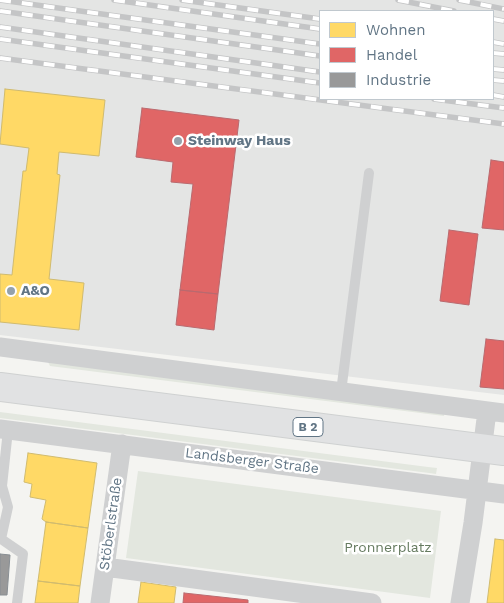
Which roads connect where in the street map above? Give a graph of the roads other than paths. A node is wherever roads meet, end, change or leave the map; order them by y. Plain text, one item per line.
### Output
1 (369, 172) dead end
2 (0, 347) edge
3 (0, 387) edge
4 (341, 392) junction
5 (496, 412) edge
6 (4, 430) edge
7 (122, 444) junction
8 (493, 450) edge
9 (478, 490) junction
10 (504, 494) edge
11 (1, 539) edge
12 (105, 567) junction
13 (17, 603) edge
14 (100, 603) edge
15 (372, 603) edge
16 (460, 603) edge

1 - 4 lane
2 - 4 street
3 - 8 main road, B 2
4 - 5 street
5 - 8 street
6 - 7 street, Landsberger Straße
6 - 11 lane
7 - 9 street, Landsberger Straße
7 - 12 street, Stöberlstraße
8 - 9 street
9 - 10 street, Landsberger Straße
9 - 16 street
11 - 13 lane
12 - 14 street, Stöberlstraße
12 - 15 street

